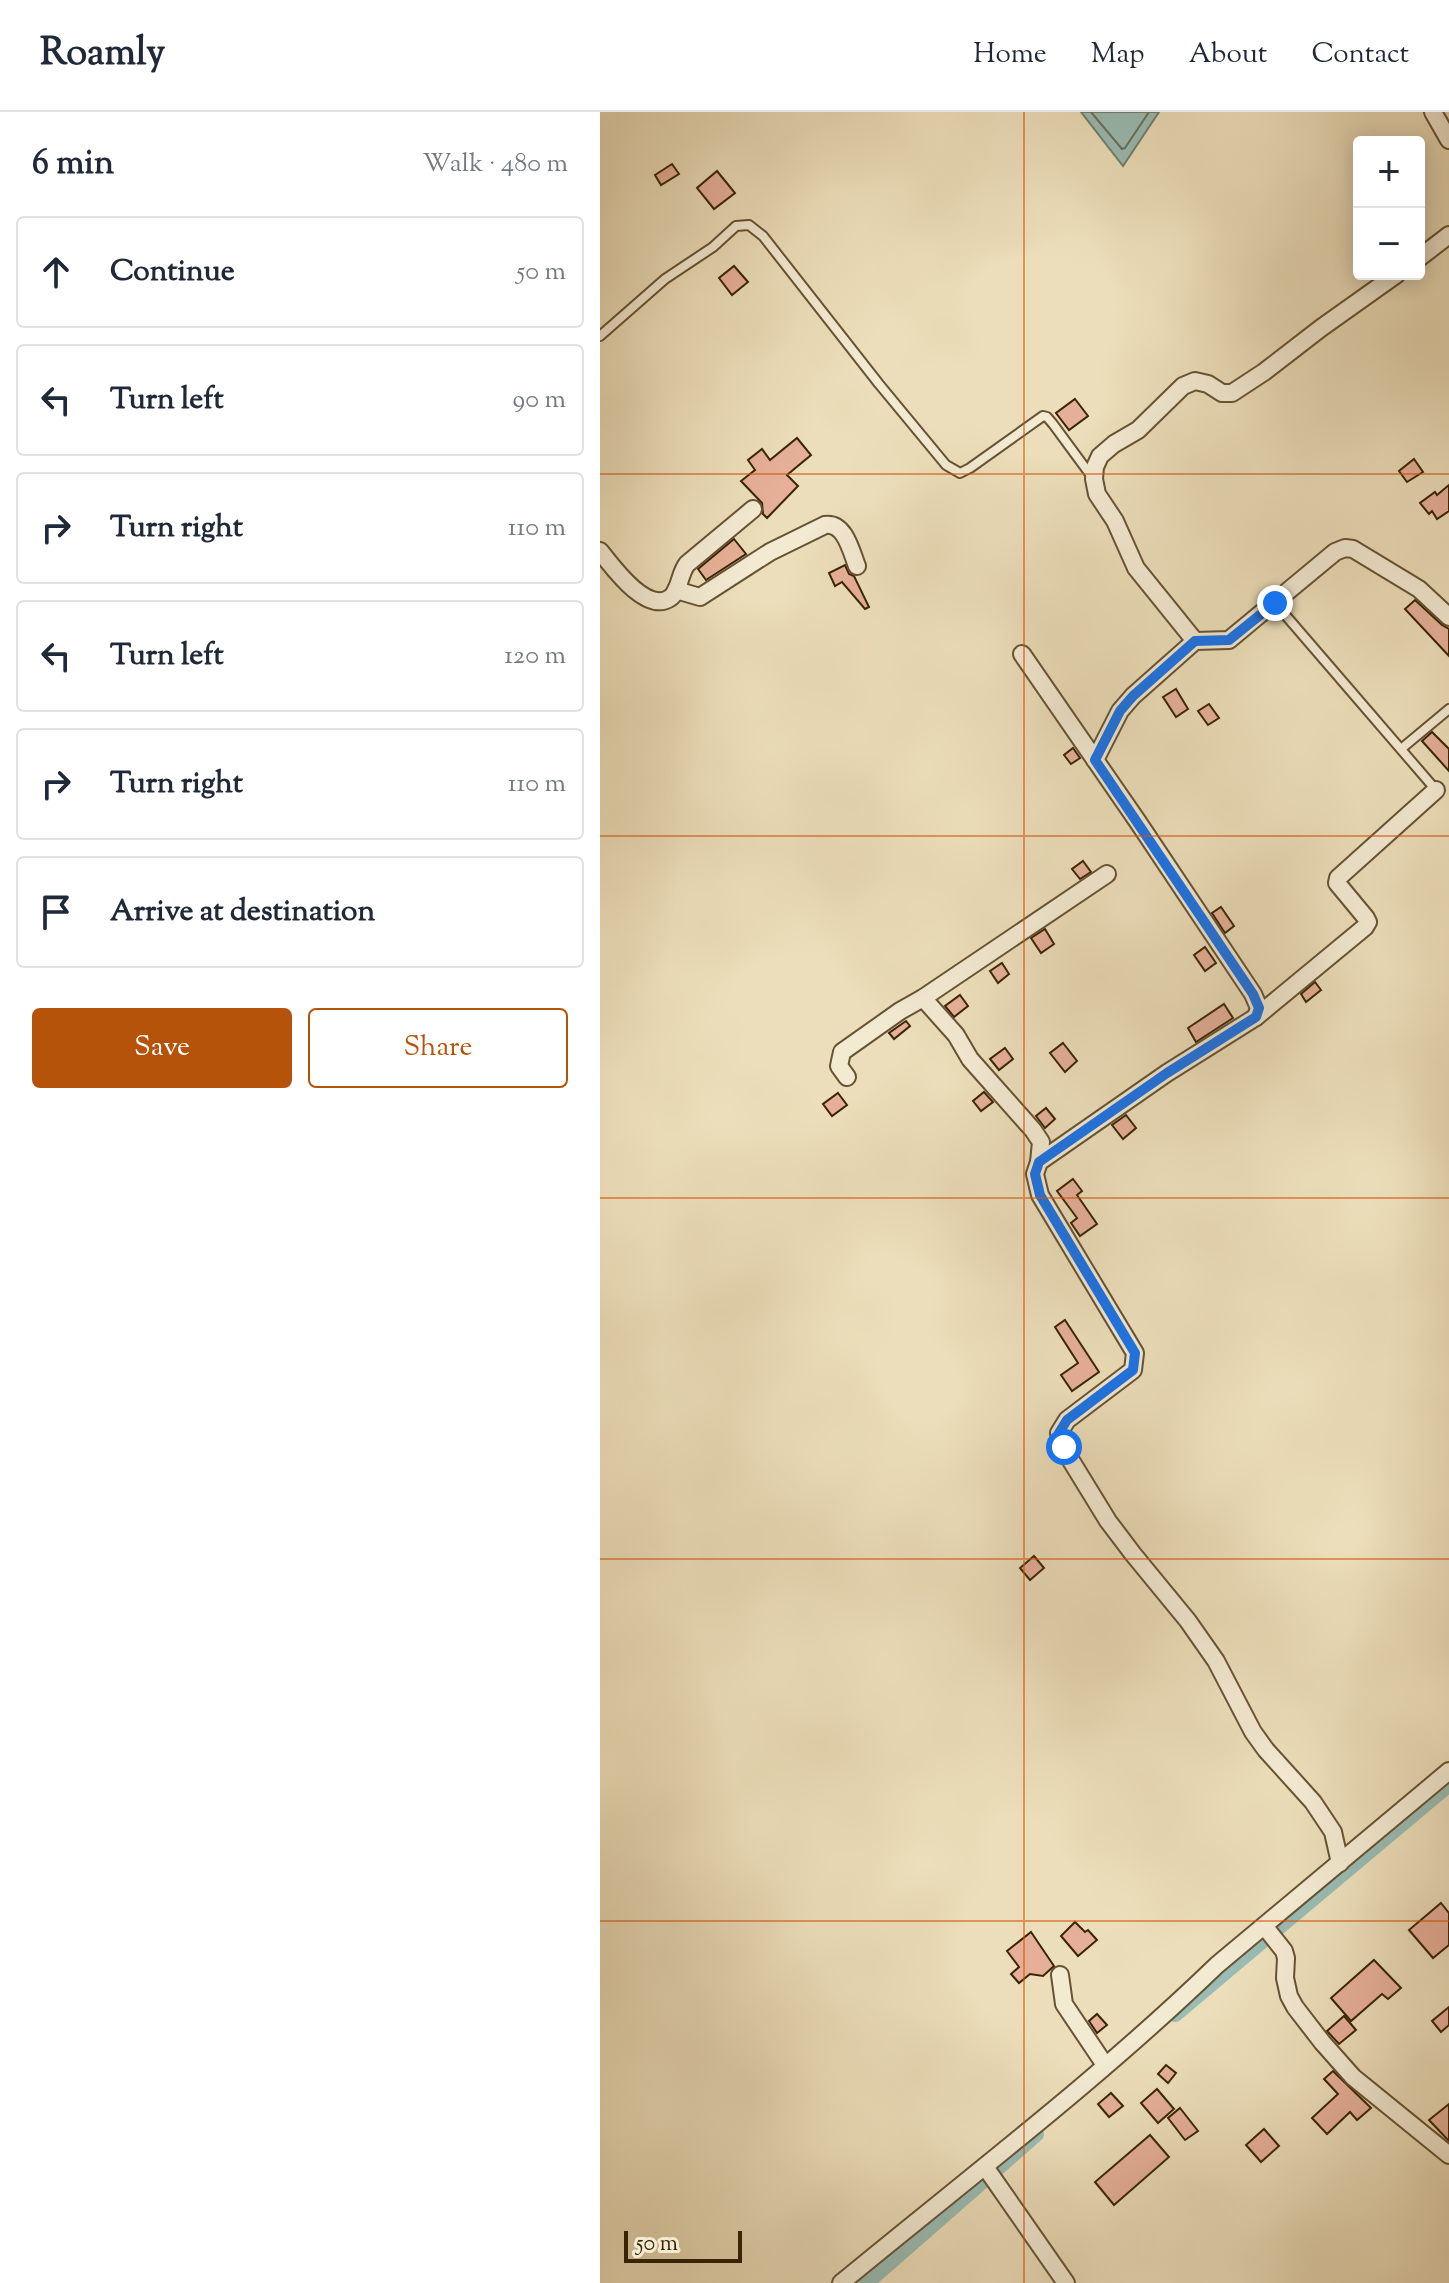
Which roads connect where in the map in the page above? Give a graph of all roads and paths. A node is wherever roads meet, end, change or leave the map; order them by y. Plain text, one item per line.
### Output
1 (1433, 112) edge
2 (1449, 140) edge
3 (1449, 235) edge
4 (1425, 253) edge
5 (1389, 280) edge
6 (600, 336) edge
7 (1094, 479) junction
8 (753, 509) dead end
9 (600, 551) edge
10 (857, 566) dead end
11 (676, 590) junction
12 (1275, 603) junction
13 (1449, 617) edge
14 (1195, 641) junction
15 (1022, 654) dead end
16 (1449, 709) edge
17 (1401, 749) junction
18 (1095, 760) junction
19 (1436, 790) joint
20 (1107, 874) dead end
21 (923, 998) junction
22 (1256, 1017) junction
23 (847, 1077) dead end
24 (1039, 1162) junction
25 (1449, 1771) edge
26 (1340, 1863) junction
27 (1271, 1934) junction
28 (1060, 1975) dead end
29 (1105, 2065) junction
30 (1449, 2155) edge
31 (988, 2173) junction
32 (841, 2283) edge
33 (1066, 2283) edge

1 - 2 street
3 - 4 street
5 - 7 street
6 - 7 lane
7 - 14 street
8 - 11 street
9 - 11 street
10 - 11 street
12 - 13 street
12 - 14 street
12 - 17 lane
14 - 18 street
15 - 18 street
16 - 17 lane
17 - 19 lane
18 - 22 street
19 - 22 street
20 - 21 street
21 - 23 street
21 - 24 street
22 - 24 street
24 - 26 street
25 - 26 street
26 - 27 street
27 - 29 street
27 - 30 street
28 - 29 street
29 - 31 street
31 - 32 street
31 - 33 street

